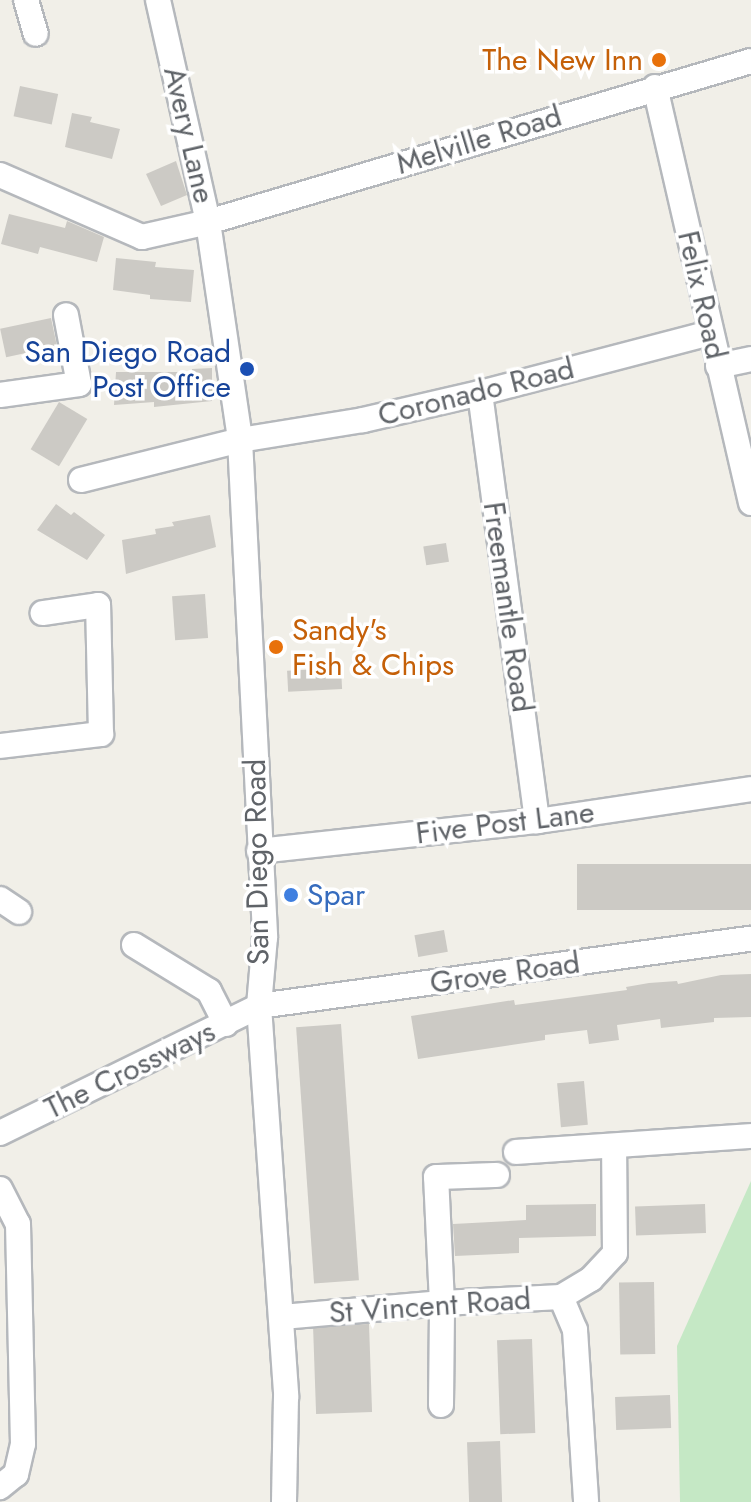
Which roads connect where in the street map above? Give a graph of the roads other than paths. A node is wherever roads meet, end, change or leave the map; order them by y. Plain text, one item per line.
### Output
1 (26, 0) edge
2 (158, 0) edge
3 (36, 34) dead end
4 (751, 61) edge
5 (655, 87) junction
6 (0, 175) edge
7 (208, 222) junction
8 (213, 272) joint
9 (66, 315) dead end
10 (710, 333) junction
11 (751, 359) edge
12 (718, 366) junction
13 (480, 393) junction
14 (0, 395) edge
15 (240, 440) junction
16 (81, 480) dead end
17 (751, 503) edge
18 (43, 613) dead end
19 (0, 746) edge
20 (751, 789) edge
21 (537, 821) junction
22 (259, 851) junction
23 (751, 939) edge
24 (134, 945) dead end
25 (259, 1006) junction
26 (226, 1024) junction
27 (0, 1133) edge
28 (751, 1136) edge
29 (614, 1146) junction
30 (516, 1152) dead end
31 (497, 1175) dead end
32 (0, 1189) edge
33 (561, 1297) junction
34 (442, 1303) junction
35 (282, 1317) junction
36 (441, 1405) dead end
37 (0, 1487) edge
38 (284, 1502) edge
39 (586, 1502) edge

1 - 3 street
2 - 7 street, Avery Lane
4 - 5 street, Melville Road
5 - 7 street, Melville Road
5 - 10 street, Felix Road
6 - 7 street, Melville Road
7 - 8 street, Avery Lane
8 - 15 street, San Diego Road
9 - 14 street
10 - 12 street, Felix Road
10 - 13 street, Coronado Road
11 - 12 street
12 - 17 street, Felix Road
13 - 15 street, Coronado Road
13 - 21 street, Freemantle Road
15 - 16 street, Coronado Road
15 - 22 street, San Diego Road
18 - 19 street
20 - 21 street, Five Post Lane
21 - 22 street, Five Post Lane
22 - 25 street, San Diego Road
23 - 25 street, Grove Road
24 - 26 street
25 - 26 street, The Crossways
25 - 35 street, San Diego Road
26 - 27 street, The Crossways
28 - 29 street
29 - 30 street
29 - 33 street
31 - 34 street
32 - 37 street
33 - 34 street, St Vincent Road
33 - 39 street, St Vincent Road
34 - 35 street, St Vincent Road
34 - 36 street
35 - 38 street, San Diego Road

